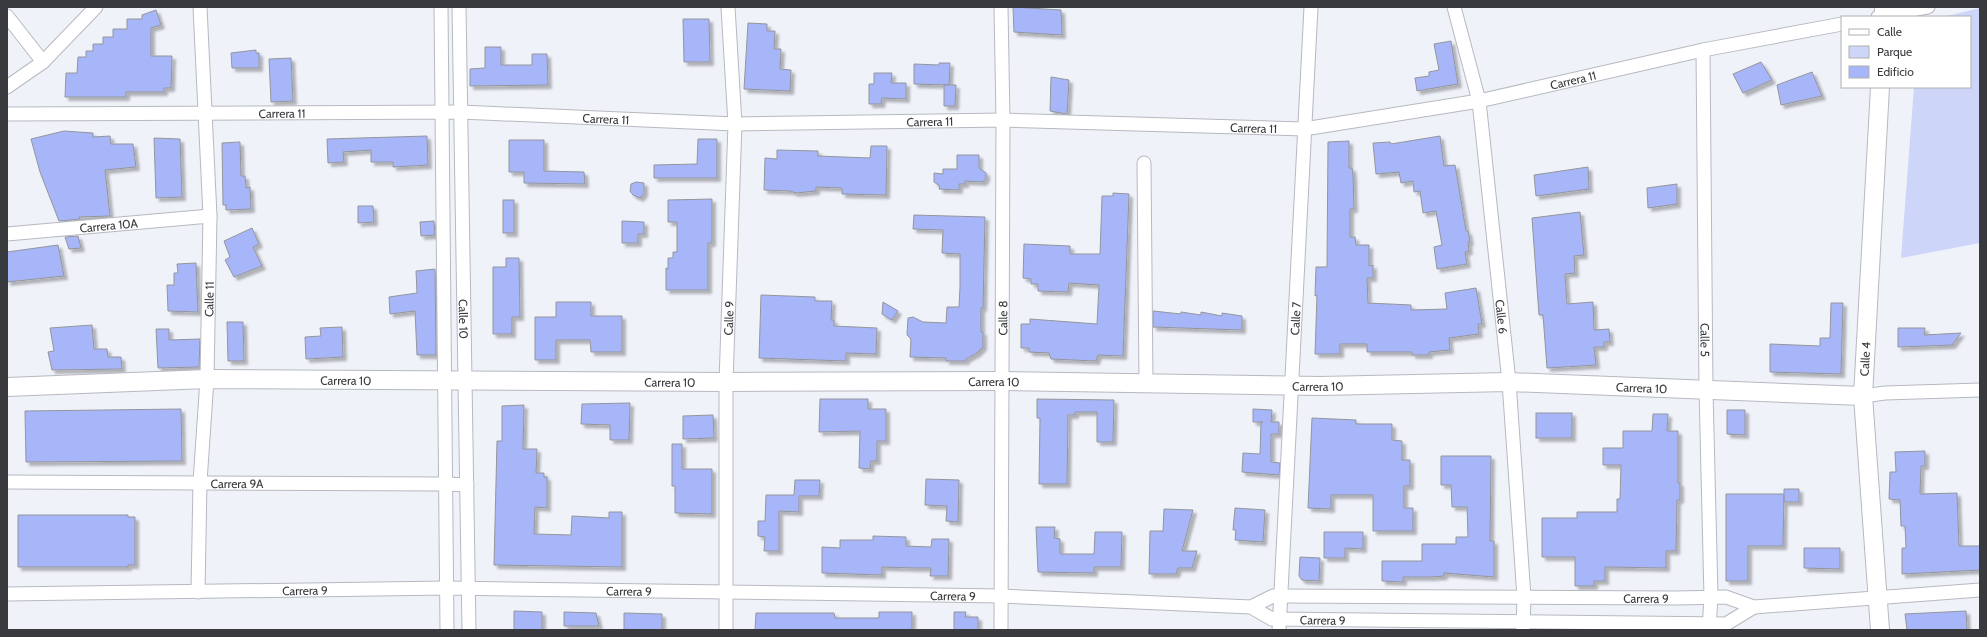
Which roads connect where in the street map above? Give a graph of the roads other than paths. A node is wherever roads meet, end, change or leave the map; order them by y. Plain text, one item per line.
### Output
1 (96, 7) edge
2 (200, 7) edge
3 (441, 7) edge
4 (459, 7) edge
5 (728, 7) edge
6 (1001, 7) edge
7 (1310, 7) edge
8 (1454, 7) edge
9 (1928, 7) edge
10 (1882, 14) edge
11 (7, 16) edge
12 (1841, 24) edge
13 (1703, 50) junction
14 (43, 62) junction
15 (7, 86) edge
16 (1880, 88) edge
17 (1479, 101) junction
18 (207, 112) junction
19 (443, 112) junction
20 (462, 112) junction
21 (7, 114) edge
22 (1003, 120) junction
23 (735, 124) junction
24 (1304, 129) junction
25 (1144, 163) dead end
26 (210, 216) junction
27 (7, 234) edge
28 (207, 379) junction
29 (445, 381) junction
30 (465, 381) junction
31 (1002, 381) junction
32 (726, 382) junction
33 (1509, 382) junction
34 (1146, 383) junction
35 (1291, 386) junction
36 (7, 387) edge
37 (1706, 390) junction
38 (1980, 390) edge
39 (1863, 396) junction
40 (7, 482) edge
41 (200, 482) junction
42 (446, 484) junction
43 (467, 485) junction
44 (446, 588) junction
45 (468, 588) junction
46 (1980, 590) edge
47 (198, 592) junction
48 (727, 593) junction
49 (7, 594) edge
50 (1001, 596) junction
51 (1280, 596) junction
52 (1524, 597) junction
53 (1710, 597) junction
54 (1876, 598) junction
55 (1251, 607) junction
56 (1754, 607) junction
57 (1279, 624) edge
58 (1524, 625) edge
59 (1709, 627) edge
60 (447, 630) edge
61 (469, 630) edge
62 (726, 630) edge
63 (1001, 630) edge
64 (1880, 630) edge

1 - 14 street
2 - 18 street, Calle 11
3 - 19 street, Calle 10
4 - 20 street, Calle 10
5 - 23 street, Calle 9
6 - 22 street, Calle 8
7 - 24 street, Calle 7
8 - 17 street, Calle 6
9 - 10 street
11 - 14 street
12 - 13 street, Carrera 11
13 - 17 street, Carrera 11
13 - 37 street, Calle 5
14 - 15 street
16 - 39 street, Calle 4
17 - 24 street, Carrera 11
17 - 33 street, Calle 6
18 - 19 street, Carrera 11
18 - 21 street, Carrera 11
18 - 26 street, Calle 11
19 - 20 street, Carrera 11
19 - 29 street, Calle 10
20 - 23 street, Carrera 11
20 - 30 street, Calle 10
22 - 23 street, Carrera 11
22 - 24 street, Carrera 11
22 - 31 street, Calle 8
23 - 32 street, Calle 9
24 - 35 street, Calle 7
25 - 34 street
26 - 27 street, Carrera 10A
26 - 28 street, Calle 11
28 - 29 street, Carrera 10
28 - 36 street, Carrera 10
28 - 41 street, Calle 11
29 - 30 street, Carrera 10
29 - 42 street, Calle 10
30 - 32 street, Carrera 10
30 - 43 street, Calle 10
31 - 32 street, Carrera 10
31 - 34 street, Carrera 10
31 - 50 street, Calle 8
32 - 48 street, Calle 9
33 - 35 street, Carrera 10
33 - 37 street, Carrera 10
33 - 52 street, Calle 6
34 - 35 street, Carrera 10
35 - 51 street, Calle 7
37 - 39 street, Carrera 10
37 - 53 street, Calle 5
38 - 39 street, Carrera 10
39 - 54 street, Calle 4
40 - 41 street, Carrera 9A
41 - 42 street, Carrera 9A
41 - 47 street, Calle 11
42 - 43 street, Carrera 9A
42 - 44 street, Calle 10
43 - 45 street, Calle 10
44 - 45 street, Carrera 9
44 - 47 street, Carrera 9
44 - 60 street, Calle 10
45 - 48 street, Carrera 9
45 - 61 street, Calle 10
46 - 54 street, Carrera 9
47 - 49 street, Carrera 9
48 - 50 street, Carrera 9
48 - 62 street, Calle 9
50 - 55 street, Carrera 9
50 - 63 street, Calle 8
51 - 52 street, Carrera 9
51 - 55 street, Carrera 9
51 - 57 street, Calle 7
52 - 53 street, Carrera 9
52 - 58 street, Calle 6
53 - 56 street, Carrera 9
53 - 59 street, Calle 5
54 - 56 street, Carrera 9
54 - 64 street, Calle 4
55 - 57 street, Carrera 9
56 - 59 street, Carrera 9
57 - 58 street, Carrera 9
58 - 59 street, Carrera 9

